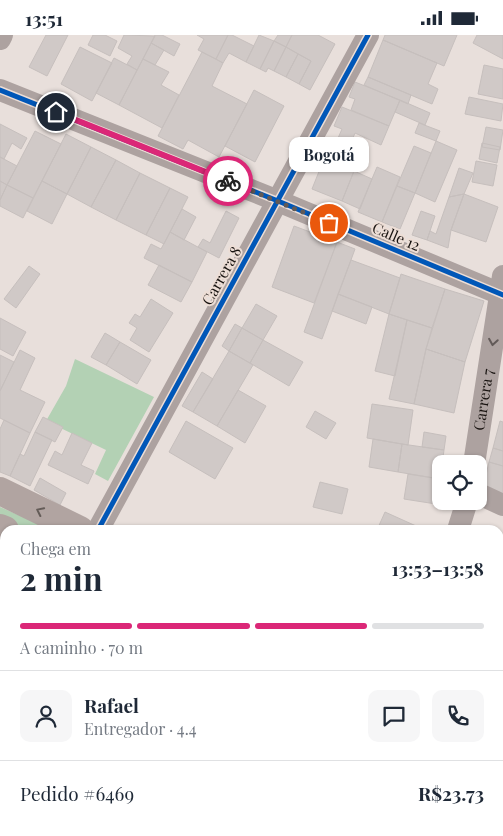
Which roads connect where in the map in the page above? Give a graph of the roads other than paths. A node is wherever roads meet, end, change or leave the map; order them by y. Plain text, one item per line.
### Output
1 (2, 35) edge
2 (368, 35) edge
3 (0, 39) edge
4 (0, 90) edge
5 (278, 201) junction
6 (502, 288) edge
7 (475, 455) edge
8 (0, 491) edge
9 (487, 498) edge
10 (503, 505) edge
11 (464, 510) edge
12 (70, 525) edge
13 (101, 525) edge
14 (460, 525) edge

1 - 3 street
2 - 5 street, Carrera 8
4 - 5 street, Calle 12
5 - 6 street, Calle 12
5 - 13 street, Carrera 8
6 -> 7 street, Carrera 7
12 -> 8 main road
9 - 10 street
11 - 14 street

